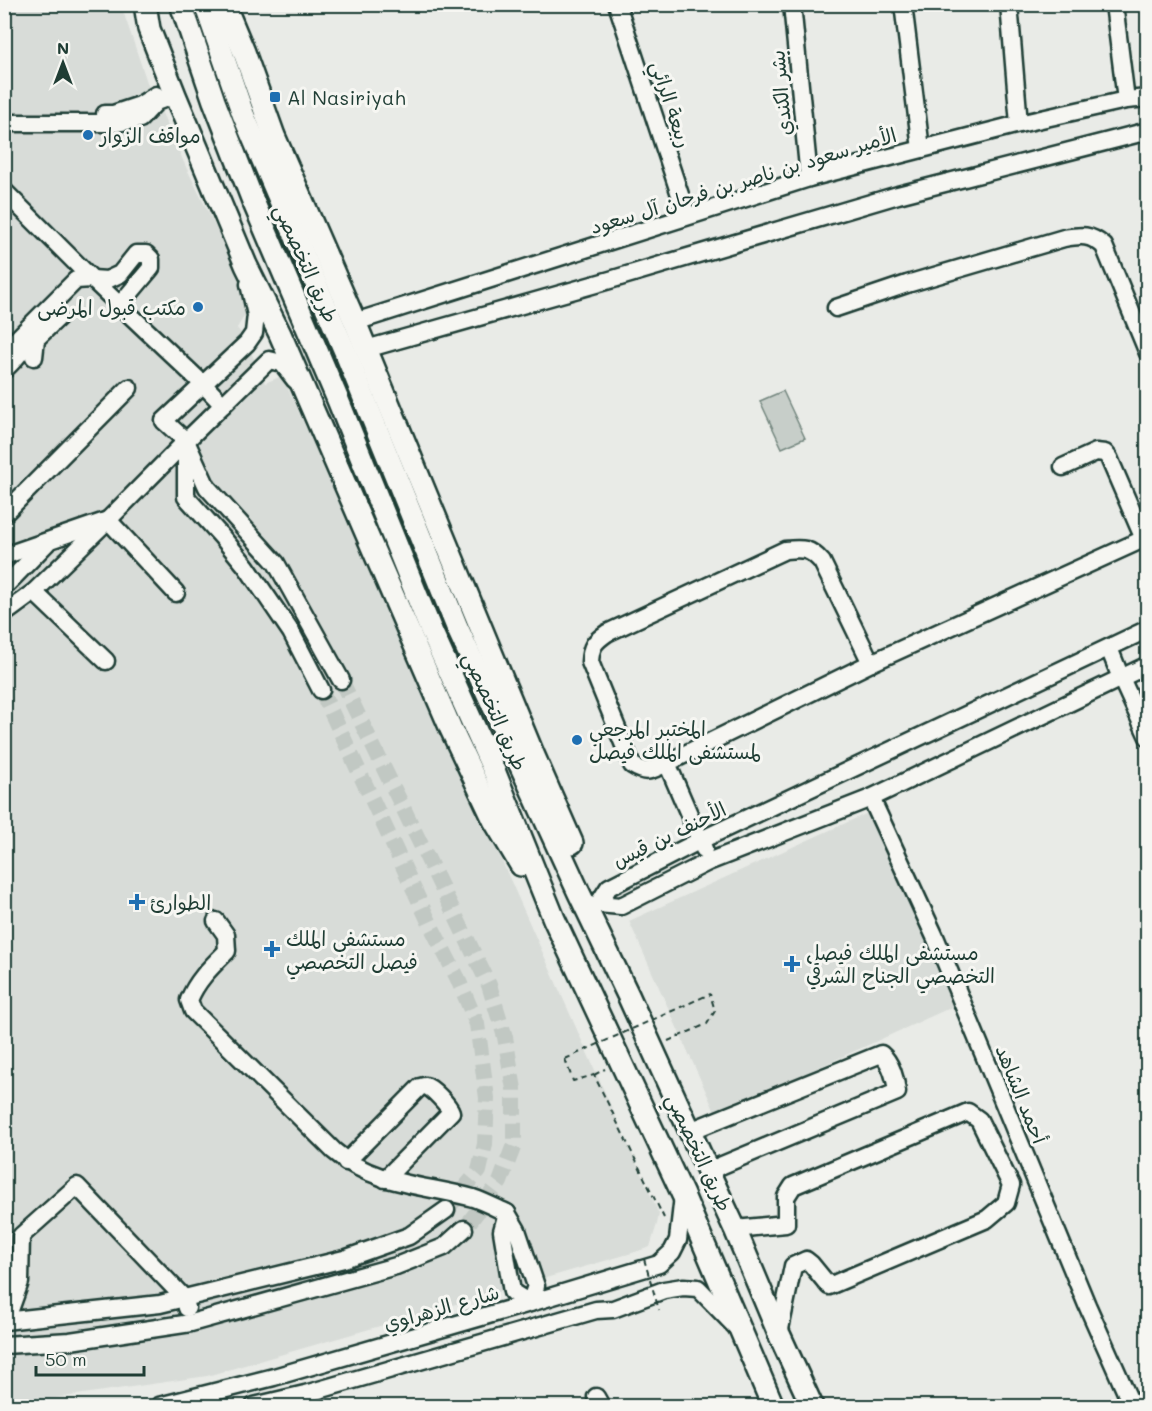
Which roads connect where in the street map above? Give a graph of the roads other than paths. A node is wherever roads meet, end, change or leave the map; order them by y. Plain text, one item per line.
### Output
1 (140, 4) edge
2 (145, 4) edge
3 (150, 4) edge
4 (181, 4) edge
5 (205, 4) edge
6 (224, 4) edge
7 (617, 4) edge
8 (792, 4) edge
9 (903, 4) edge
10 (1009, 4) edge
11 (1114, 4) edge
12 (149, 28) junction
13 (175, 95) junction
14 (1148, 98) edge
15 (1126, 100) junction
16 (4, 115) edge
17 (4, 123) edge
18 (1019, 124) junction
19 (1148, 131) edge
20 (921, 149) junction
21 (809, 178) junction
22 (4, 191) edge
23 (687, 216) junction
24 (246, 266) junction
25 (92, 279) junction
26 (120, 305) junction
27 (836, 308) dead end
28 (59, 316) dead end
29 (355, 322) junction
30 (29, 327) junction
31 (366, 349) junction
32 (4, 352) edge
33 (1148, 353) edge
34 (34, 357) dead end
35 (4, 370) edge
36 (203, 384) junction
37 (129, 388) dead end
38 (305, 393) junction
39 (223, 405) junction
40 (186, 441) junction
41 (1063, 467) dead end
42 (4, 514) edge
43 (108, 520) junction
44 (1146, 538) edge
45 (49, 541) junction
46 (4, 556) edge
47 (4, 584) edge
48 (34, 592) junction
49 (176, 593) dead end
50 (4, 614) edge
51 (1148, 629) edge
52 (1109, 648) junction
53 (106, 661) dead end
54 (871, 663) junction
55 (1148, 665) edge
56 (1120, 678) junction
57 (341, 680) tunnel mouth
58 (321, 690) tunnel mouth
59 (1148, 737) edge
60 (667, 763) junction
61 (871, 798) junction
62 (701, 840) junction
63 (708, 861) junction
64 (598, 904) junction
65 (554, 919) junction
66 (216, 921) dead end
67 (628, 995) junction
68 (690, 1131) junction
69 (346, 1162) junction
70 (708, 1171) junction
71 (385, 1179) junction
72 (683, 1195) junction
73 (446, 1210) tunnel mouth
74 (464, 1229) tunnel mouth
75 (735, 1229) junction
76 (589, 1286) junction
77 (185, 1299) junction
78 (530, 1304) junction
79 (596, 1310) junction
80 (5, 1321) edge
81 (191, 1323) junction
82 (740, 1331) junction
83 (779, 1334) junction
84 (4, 1345) edge
85 (159, 1407) edge
86 (254, 1407) edge
87 (773, 1407) edge
88 (812, 1407) edge
89 (1132, 1407) edge

1 - 12 main road
2 - 12 main road
3 - 12 main road
4 - 65 main road, طريق التخصصي
5 - 67 main road, طريق التخصصي
6 - 29 main road
7 - 23 street, ربيعة الرائي
8 - 21 street, بشر الكندي
9 - 20 street
10 - 18 street
11 - 15 street
12 - 13 main road
13 - 16 street
13 - 17 street
13 - 24 main road
14 - 15 street, الأمير سعود بن ناصر بن فرحان آل سعود
15 - 18 street, الأمير سعود بن ناصر بن فرحان آل سعود
18 - 20 street, الأمير سعود بن ناصر بن فرحان آل سعود
19 - 31 street
20 - 21 street, الأمير سعود بن ناصر بن فرحان آل سعود
21 - 23 street, الأمير سعود بن ناصر بن فرحان آل سعود
22 - 25 street
23 - 29 street, الأمير سعود بن ناصر بن فرحان آل سعود
24 - 36 street
24 - 38 main road
25 - 26 street
25 - 26 street
25 - 30 street
26 - 36 street
27 - 33 street
28 - 34 street
29 - 31 main road
30 - 32 street
30 - 35 street
31 - 64 main road
36 - 39 street
36 - 40 street
37 - 42 street
38 - 39 street
38 - 65 main road
39 - 40 street
40 - 43 street
40 - 57 street
40 - 58 street
41 - 44 street
43 - 45 street
43 - 48 street
43 - 49 street
44 - 54 street
45 - 46 street
45 - 47 street
48 - 50 street
48 - 53 street
51 - 52 street, الأحنف بن قيس
52 - 56 street
52 - 62 street, الأحنف بن قيس
54 - 60 street
54 - 60 street
55 - 56 street
56 - 59 street
56 - 61 street
60 - 62 street
61 - 63 street
61 - 89 street, أحمد الشاهد
62 - 63 street
62 - 64 street, الأحنف بن قيس
63 - 64 street
64 - 67 main road
65 - 72 main road, طريق التخصصي
66 - 69 street
67 - 68 main road, طريق التخصصي
68 - 70 main road, طريق التخصصي
68 - 70 street
69 - 71 street
69 - 71 street
70 - 75 main road, طريق التخصصي
71 - 78 street
72 - 76 street, شارع الزهراوي
72 - 82 main road, طريق التخصصي
73 - 77 street
74 - 81 street
75 - 83 main road, طريق التخصصي
75 - 83 street
76 - 78 street, شارع الزهراوي
76 - 79 street
77 - 80 street
77 - 80 street
77 - 81 street
78 - 85 street, شارع الزهراوي
79 - 82 street
79 - 86 street
81 - 84 street
82 - 87 main road, طريق التخصصي
83 - 88 main road, طريق التخصصي

